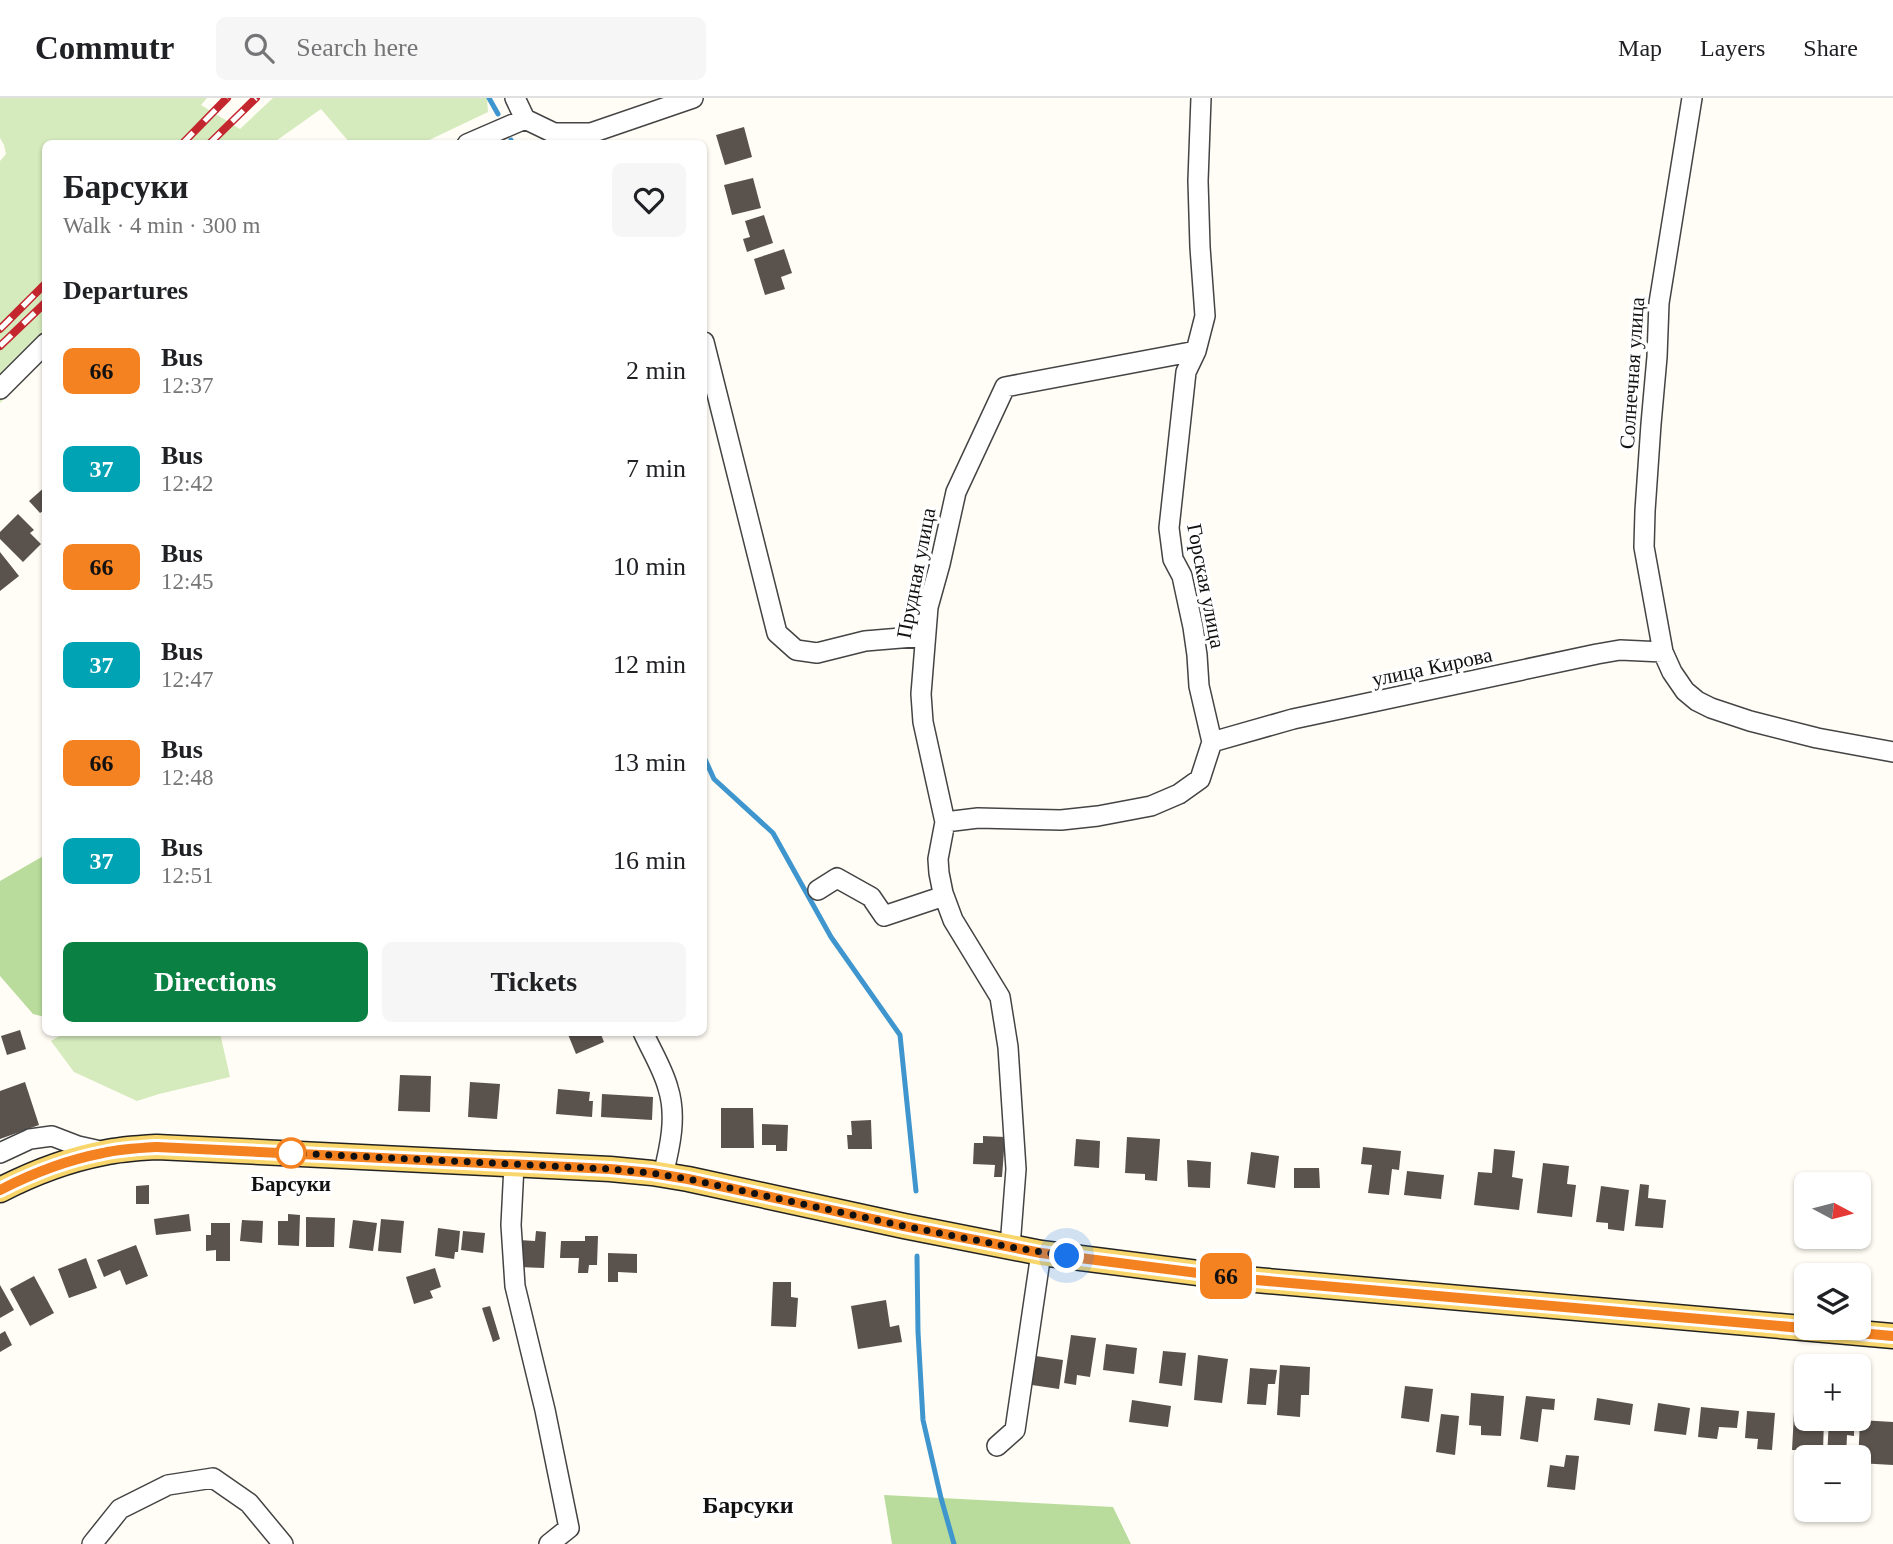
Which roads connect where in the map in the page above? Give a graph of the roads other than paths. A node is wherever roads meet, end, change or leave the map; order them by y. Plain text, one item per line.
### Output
1 (515, 98) edge
2 (693, 98) edge
3 (1201, 98) edge
4 (1692, 98) edge
5 (525, 119) junction
6 (476, 140) edge
7 (42, 347) edge
8 (1196, 351) junction
9 (707, 354) edge
10 (0, 389) edge
11 (926, 636) junction
12 (1663, 652) junction
13 (1212, 742) junction
14 (1893, 752) edge
15 (946, 822) junction
16 (818, 890) dead end
17 (944, 896) junction
18 (645, 1036) edge
19 (105, 1152) junction
20 (0, 1153) edge
21 (514, 1165) junction
22 (663, 1175) junction
23 (0, 1190) edge
24 (1010, 1247) junction
25 (1041, 1253) junction
26 (1893, 1336) edge
27 (997, 1446) dead end
28 (570, 1536) edge
29 (92, 1544) edge
30 (283, 1544) edge
31 (549, 1544) edge

1 - 5 street
2 - 5 street
3 - 8 street, Горская улица
4 - 12 street, Солнечная улица
5 - 6 street
7 - 10 street
8 - 11 street, Прудная улица
8 - 13 street, Горская улица
9 - 11 street
11 - 15 street, Прудная улица
12 - 13 street, улица Кирова
12 - 14 street, Солнечная улица
13 - 15 street
15 - 17 street, Прудная улица
16 - 17 street
17 - 24 street, Прудная улица
18 - 22 street
19 - 20 street
19 - 21 main road
19 - 23 main road
21 - 22 main road
21 - 28 street
22 - 24 main road
24 - 25 main road
25 - 26 main road
25 - 27 street
28 - 31 street
29 - 30 street

